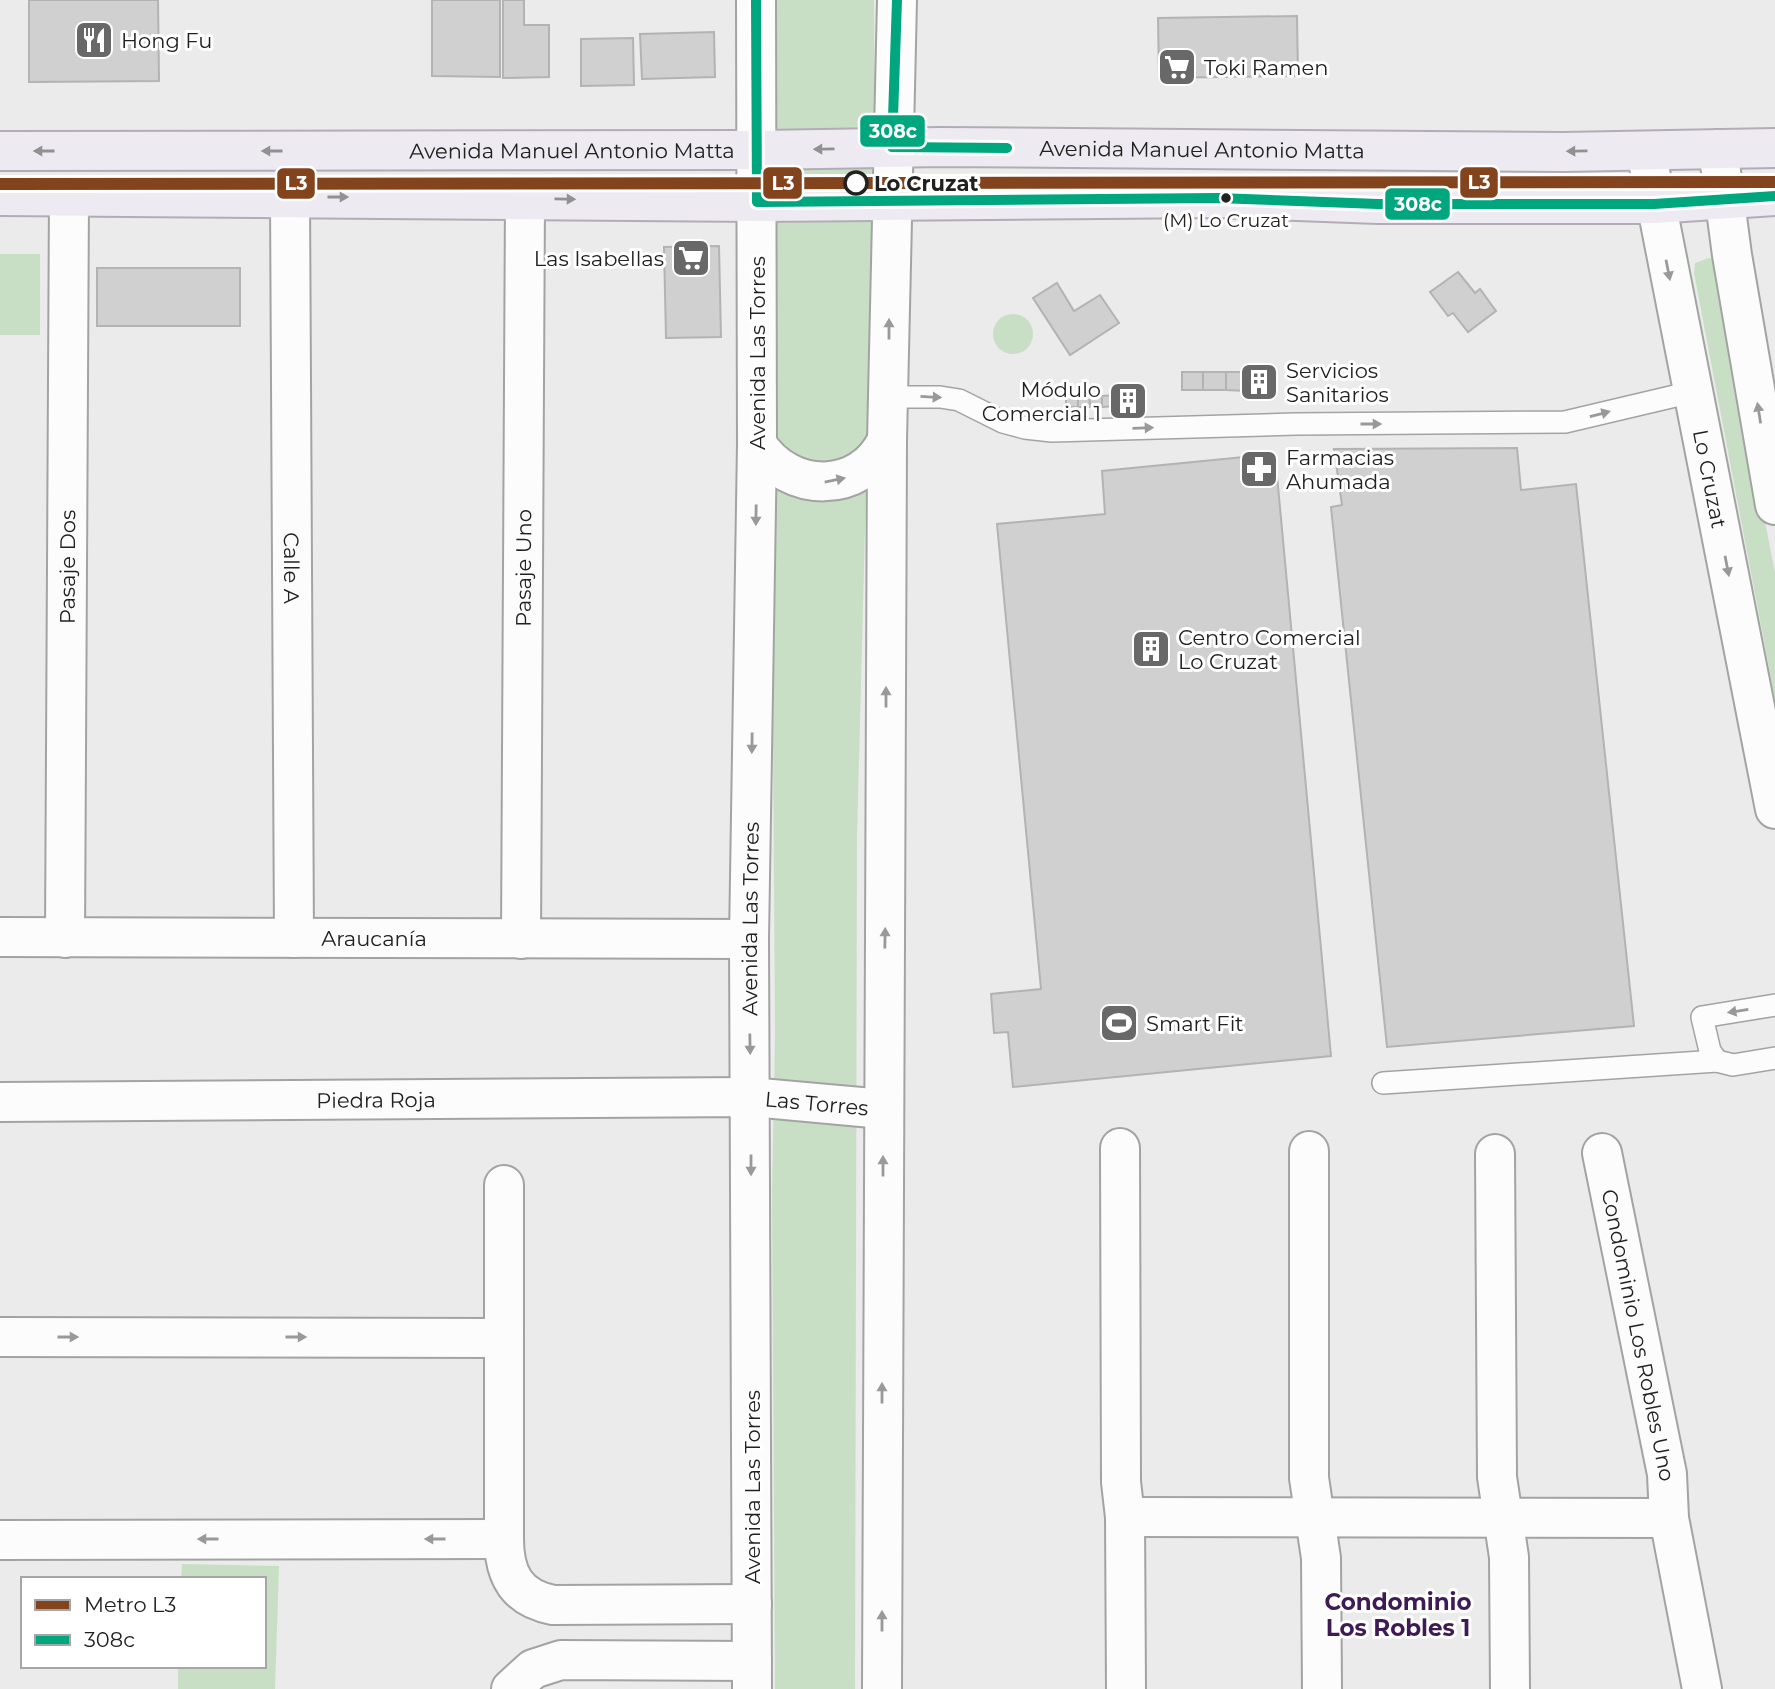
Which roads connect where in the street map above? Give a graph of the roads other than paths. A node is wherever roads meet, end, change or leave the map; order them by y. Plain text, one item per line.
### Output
1 (756, 0) edge
2 (897, 0) edge
3 (892, 147) junction
4 (1775, 148) edge
5 (1718, 149) junction
6 (757, 150) junction
7 (0, 151) edge
8 (1646, 151) junction
9 (0, 196) edge
10 (69, 196) junction
11 (1775, 196) edge
12 (290, 197) junction
13 (525, 198) junction
14 (1724, 200) junction
15 (891, 201) junction
16 (757, 202) junction
17 (1654, 204) junction
18 (1692, 392) junction
19 (888, 397) junction
20 (887, 440) junction
21 (757, 444) junction
22 (1770, 451) edge
23 (1775, 505) edge
24 (1775, 809) edge
25 (0, 937) edge
26 (65, 938) junction
27 (294, 938) junction
28 (521, 939) junction
29 (749, 939) junction
30 (1775, 1005) edge
31 (1775, 1058) edge
32 (1717, 1061) junction
33 (1383, 1083) dead end
34 (751, 1097) junction
35 (0, 1102) edge
36 (883, 1109) junction
37 (1120, 1147) dead end
38 (1309, 1151) dead end
39 (1602, 1153) dead end
40 (1495, 1154) dead end
41 (504, 1185) dead end
42 (0, 1337) edge
43 (504, 1338) junction
44 (1125, 1517) junction
45 (1315, 1517) junction
46 (1504, 1518) junction
47 (1669, 1518) junction
48 (504, 1539) junction
49 (0, 1540) edge
50 (752, 1604) junction
51 (752, 1675) edge
52 (511, 1689) edge
53 (882, 1689) edge
54 (1126, 1689) edge
55 (1322, 1689) edge
56 (1510, 1689) edge
57 (1702, 1689) edge

1 - 6 street, Avenida Las Torres
2 - 3 street
3 -> 6 main road, Avenida Manuel Antonio Matta
8 -> 3 main road, Avenida Manuel Antonio Matta
3 - 15 street
4 - 5 main road, Avenida Manuel Antonio Matta
5 - 8 main road, Avenida Manuel Antonio Matta
5 - 14 street
6 -> 7 main road, Avenida Manuel Antonio Matta
6 - 16 street, Avenida Las Torres
8 - 17 street, Lo Cruzat
9 - 10 main road
10 - 12 main road
10 - 26 street, Pasaje Dos
11 - 14 main road
12 -> 13 main road
12 - 27 street, Calle A
13 -> 16 main road
13 - 28 street, Pasaje Uno
14 - 17 main road
22 -> 14 street
15 - 16 main road
15 - 17 main road
19 -> 15 street
16 - 21 street, Avenida Las Torres
17 -> 18 street, Lo Cruzat
19 -> 18 lane
18 -> 24 street, Lo Cruzat
19 - 20 street
21 -> 20 street
36 -> 20 street
21 -> 29 street, Avenida Las Torres
22 - 23 street
25 - 26 street, Araucanía
26 - 27 street, Araucanía
27 - 28 street, Araucanía
28 - 29 street, Araucanía
29 -> 34 street, Avenida Las Torres
30 -> 32 lane
31 - 32 lane
32 - 33 lane
34 - 35 street, Piedra Roja
34 - 36 street, Las Torres
34 -> 50 street, Avenida Las Torres
53 -> 36 street
37 - 44 street
38 - 45 street
39 - 47 street, Condominio Los Robles Uno
40 - 46 street
41 - 43 street
42 -> 43 street
43 - 48 street
44 - 45 street
44 - 54 street
45 - 46 street
45 - 55 street
46 - 47 street
46 - 56 street
47 - 57 street, Condominio Los Robles Uno
48 -> 49 street
48 - 50 street
50 - 51 street, Avenida Las Torres
51 - 52 street

